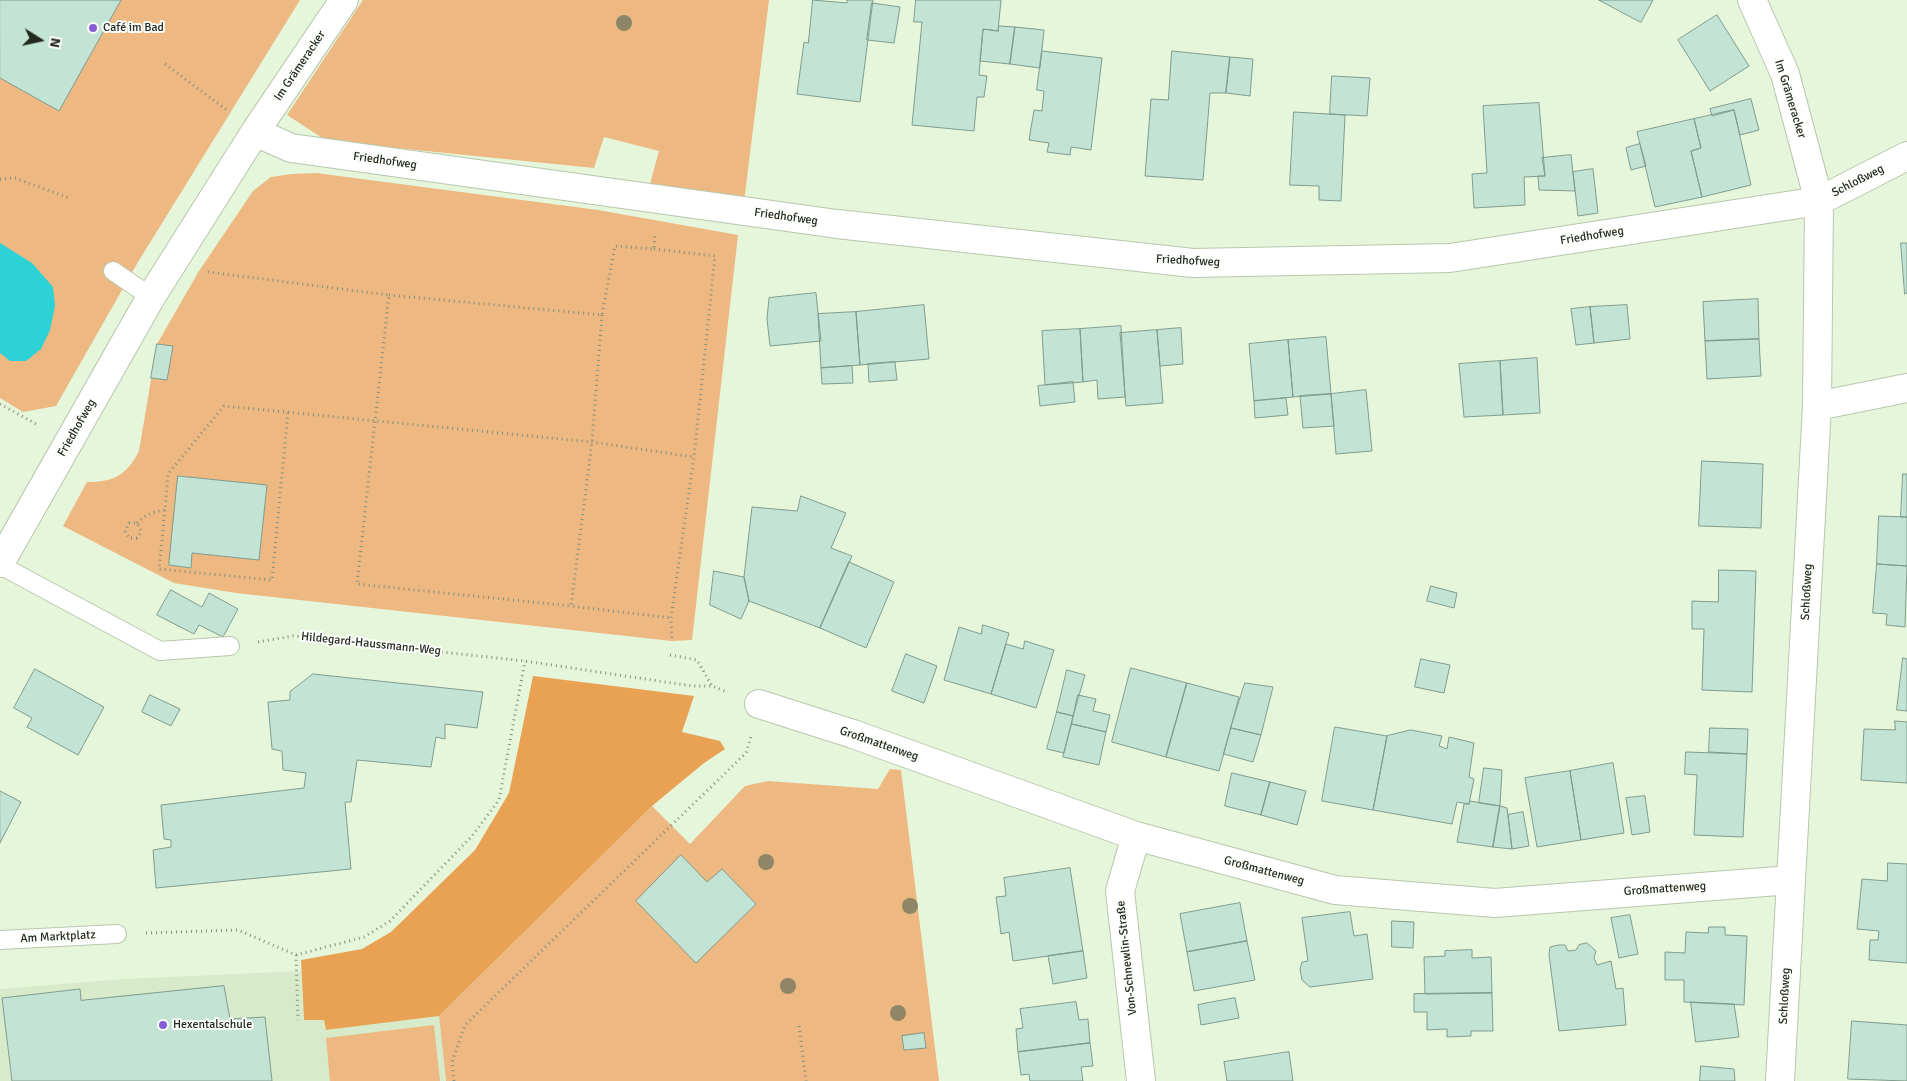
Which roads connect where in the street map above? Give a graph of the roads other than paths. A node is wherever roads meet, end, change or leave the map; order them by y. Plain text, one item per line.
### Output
1 (344, 0) edge
2 (1752, 0) edge
3 (255, 132) junction
4 (1907, 156) edge
5 (1819, 201) junction
6 (113, 271) dead end
7 (151, 297) junction
8 (1907, 388) edge
9 (1817, 406) junction
10 (0, 564) edge
11 (230, 646) road end
12 (759, 704) road end
13 (1136, 836) junction
14 (1791, 880) junction
15 (117, 934) road end
16 (0, 940) edge
17 (1141, 1081) edge
18 (1780, 1081) edge

1 - 3 street, Im Grämeracker
2 - 5 street, Im Grämeracker
3 - 5 street, Friedhofweg
3 - 7 street, Friedhofweg
4 - 5 street, Schloßweg
5 - 9 street, Schloßweg
6 - 7 lane
7 - 10 street, Friedhofweg
8 - 9 street
9 - 14 street, Schloßweg
10 - 11 lane
12 - 13 street, Großmattenweg
13 - 14 street, Großmattenweg
13 - 17 street, Von-Schnewlin-Straße
14 - 18 street, Schloßweg
15 - 16 lane, Am Marktplatz

